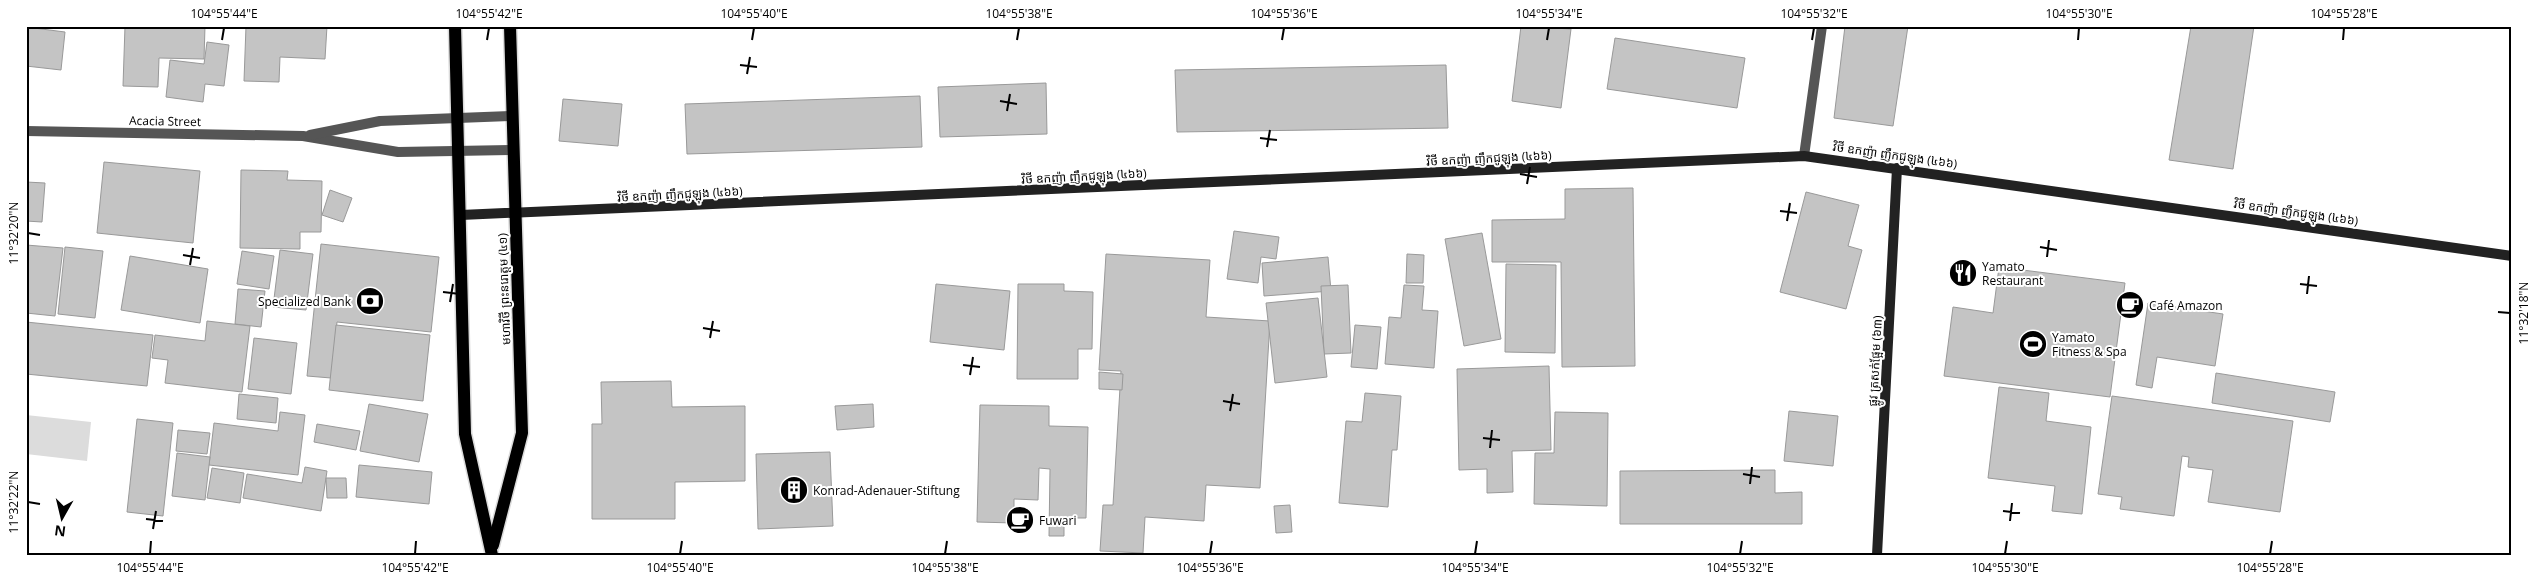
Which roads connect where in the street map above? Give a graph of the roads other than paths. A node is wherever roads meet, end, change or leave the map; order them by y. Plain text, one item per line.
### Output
1 (455, 26) edge
2 (510, 26) edge
3 (1822, 26) edge
4 (513, 116) junction
5 (458, 118) junction
6 (26, 131) edge
7 (303, 136) junction
8 (514, 150) junction
9 (459, 151) junction
10 (1804, 156) junction
11 (1897, 168) junction
12 (516, 213) junction
13 (461, 215) junction
14 (2512, 256) edge
15 (492, 552) edge
16 (1877, 555) edge

1 - 5 main road, មហាវិថី ព្រះនរោត្តម (៤១)
2 - 4 main road, មហាវិថី ព្រះនរោត្តម (៤១)
3 - 10 street
4 - 5 street, Acacia Street
4 - 8 main road, មហាវិថី ព្រះនរោត្តម (៤១)
5 - 7 street, Acacia Street
5 - 9 main road, មហាវិថី ព្រះនរោត្តម (៤១)
6 - 7 street, Acacia Street
7 - 9 street, Acacia Street
8 - 9 street, Acacia Street
8 - 12 main road, មហាវិថី ព្រះនរោត្តម (៤១)
9 - 13 main road, មហាវិថី ព្រះនរោត្តម (៤១)
10 - 11 street, វិថី ឧកញ៉ា ញឹកជូឡុង (៤៦៦)
10 - 12 street, វិថី ឧកញ៉ា ញឹកជូឡុង (៤៦៦)
11 - 14 street, វិថី ឧកញ៉ា ញឹកជូឡុង (៤៦៦)
11 - 16 street, ផ្លូវ ត្រសក់ផ្អែម (៦៣)
12 - 13 street, វិថី ឧកញ៉ា ញឹកជូឡុង (៤៦៦)
12 - 15 main road, មហាវិថី ព្រះនរោត្តម (៤១)
13 - 15 main road, មហាវិថី ព្រះនរោត្តម (៤១)

